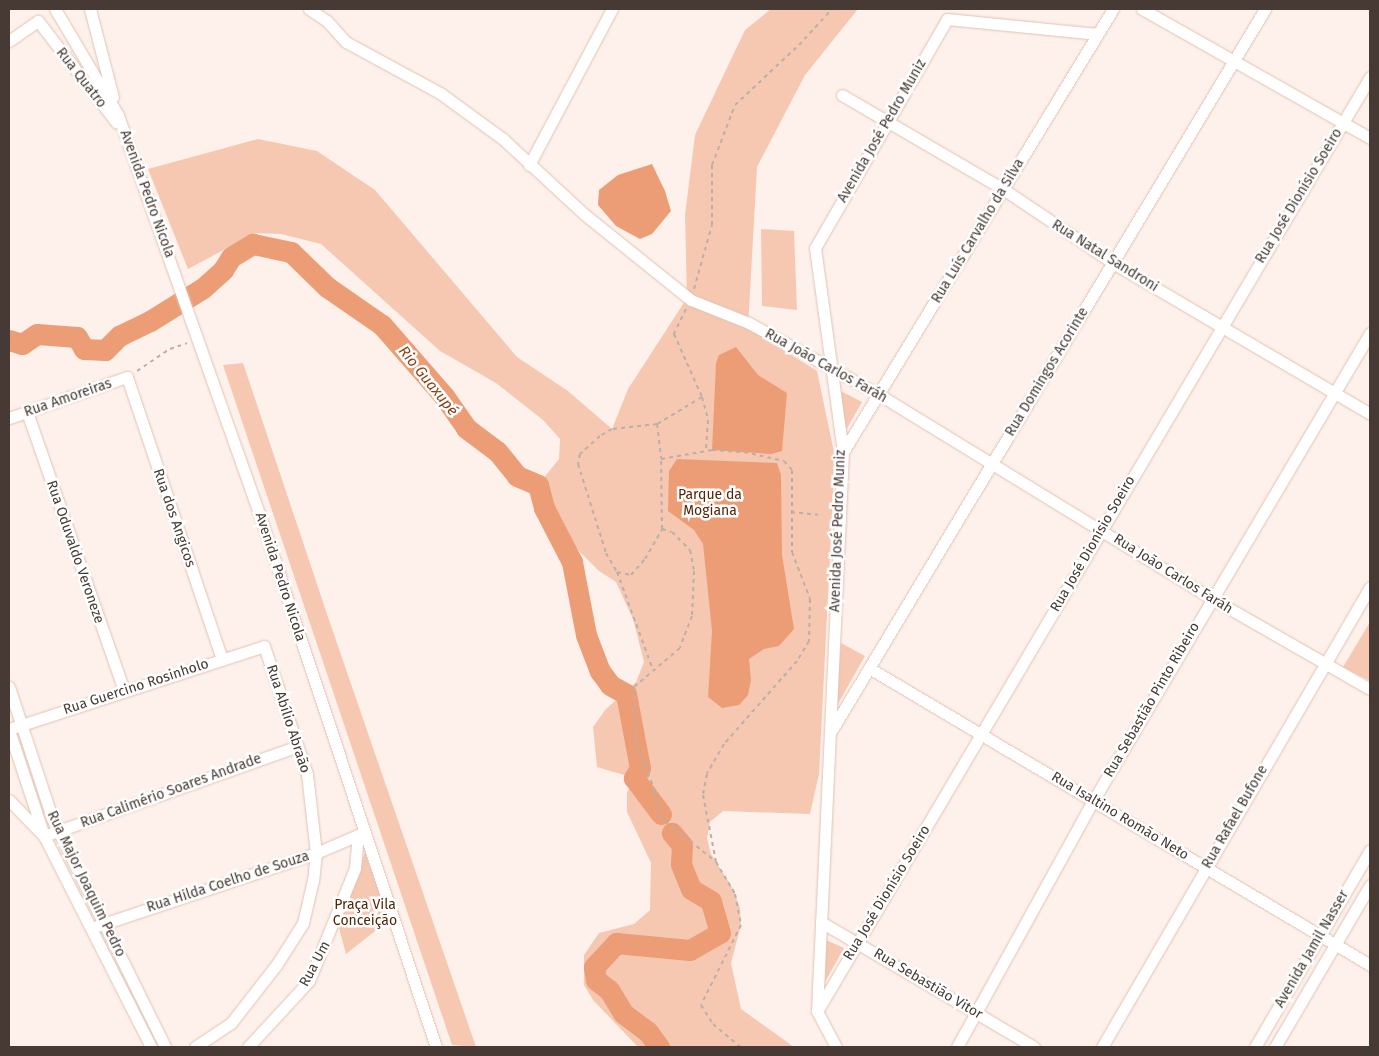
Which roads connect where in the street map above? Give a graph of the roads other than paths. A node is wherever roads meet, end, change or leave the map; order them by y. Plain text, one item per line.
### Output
1 (55, 9) edge
2 (90, 9) edge
3 (309, 9) edge
4 (612, 9) edge
5 (1113, 9) edge
6 (1142, 9) edge
7 (1265, 9) edge
8 (1098, 34) junction
9 (9, 42) edge
10 (1234, 61) junction
11 (1370, 78) edge
12 (842, 95) dead end
13 (118, 115) junction
14 (888, 122) junction
15 (1343, 123) junction
16 (125, 134) junction
17 (1370, 138) edge
18 (529, 165) junction
19 (1003, 189) junction
20 (1113, 263) junction
21 (1221, 327) junction
22 (1370, 333) edge
23 (831, 368) junction
24 (126, 378) joint
25 (878, 394) junction
26 (1334, 394) junction
27 (27, 412) junction
28 (1370, 414) edge
29 (9, 418) edge
30 (843, 452) junction
31 (992, 463) junction
32 (1101, 529) junction
33 (1370, 587) edge
34 (1210, 598) junction
35 (264, 646) joint
36 (222, 660) junction
37 (1324, 664) junction
38 (869, 668) junction
39 (9, 687) edge
40 (1370, 689) edge
41 (124, 691) junction
42 (21, 724) junction
43 (9, 729) edge
44 (982, 734) junction
45 (829, 735) junction
46 (298, 746) junction
47 (9, 800) edge
48 (1093, 801) junction
49 (59, 832) junction
50 (362, 834) junction
51 (44, 836) junction
52 (1370, 850) edge
53 (316, 853) junction
54 (1206, 867) junction
55 (1370, 885) edge
56 (104, 922) junction
57 (821, 922) junction
58 (91, 928) junction
59 (1321, 935) junction
60 (857, 940) junction
61 (1336, 945) junction
62 (1370, 965) edge
63 (817, 1011) junction
64 (977, 1014) junction
65 (436, 1045) edge
66 (151, 1047) edge
67 (165, 1047) edge
68 (195, 1047) edge
69 (248, 1047) edge
70 (836, 1047) edge
71 (957, 1047) edge
72 (1034, 1047) edge
73 (1102, 1047) edge
74 (1254, 1047) edge
75 (1275, 1047) edge

1 - 13 street, Avenida Pedro Nicola
2 - 13 street, Avenida Pedro Nicola
3 - 18 street, Rua João Carlos Faráh
4 - 18 street
5 - 8 street, Rua Luís Carvalho da Silva
6 - 10 street
7 - 10 street, Rua Domingos Acorinte
8 - 14 street, Avenida José Pedro Muniz
8 - 19 street, Rua Luís Carvalho da Silva
9 - 16 street, Rua Quatro
10 - 15 street
10 - 20 street, Rua Domingos Acorinte
11 - 15 street, Rua José Dionísio Soeiro
12 - 14 street, Rua Natal Sandroni
13 - 16 street, Avenida Pedro Nicola
14 - 19 street, Rua Natal Sandroni
14 - 23 street, Avenida José Pedro Muniz
15 - 17 street
15 - 21 street, Rua José Dionísio Soeiro
16 - 50 street, Avenida Pedro Nicola
18 - 23 street, Rua João Carlos Faráh
19 - 20 street, Rua Natal Sandroni
19 - 25 street, Rua Luís Carvalho da Silva
20 - 21 street, Rua Natal Sandroni
20 - 31 street, Rua Domingos Acorinte
21 - 26 street, Rua Natal Sandroni
21 - 32 street, Rua José Dionísio Soeiro
22 - 26 street, Rua Sebastião Pinto Ribeiro
23 - 25 street, Rua João Carlos Faráh
23 - 30 street, Avenida José Pedro Muniz
24 - 27 street, Rua Amoreiras
24 - 36 street, Rua dos Angicos
25 - 30 street, Rua Luís Carvalho da Silva
25 - 31 street, Rua João Carlos Faráh
26 - 28 street, Rua Natal Sandroni
26 - 34 street, Rua Sebastião Pinto Ribeiro
27 - 29 street, Rua Amoreiras
27 - 41 street, Rua Oduvaldo Veroneze
30 - 45 street, Avenida José Pedro Muniz
31 - 32 street, Rua João Carlos Faráh
31 - 38 street, Rua Domingos Acorinte
32 - 34 street, Rua João Carlos Faráh
32 - 44 street, Rua José Dionísio Soeiro
33 - 37 street, Rua Rafael Bufone
34 - 37 street, Rua João Carlos Faráh
34 - 48 street, Rua Sebastião Pinto Ribeiro
35 - 36 street, Rua Guercino Rosinholo
35 - 46 street, Rua Abílio Abraão
36 - 41 street, Rua Guercino Rosinholo
37 - 40 street, Rua João Carlos Faráh
37 - 54 street, Rua Rafael Bufone
38 - 44 street, Rua Isaltino Romão Neto
38 - 45 street, Rua Domingos Acorinte
39 - 42 street, Rua Major Joaquim Pedro
41 - 42 street, Rua Guercino Rosinholo
42 - 43 street, Rua Guercino Rosinholo
42 - 49 street, Rua Major Joaquim Pedro
43 - 51 street, Rua Major Joaquim Pedro
44 - 48 street, Rua Isaltino Romão Neto
44 - 60 street, Rua José Dionísio Soeiro
45 - 57 street, Avenida José Pedro Muniz
46 - 49 street, Rua Calimério Soares Andrade
46 - 53 street, Rua Abílio Abraão
47 - 51 street
48 - 54 street, Rua Isaltino Romão Neto
48 - 64 street, Rua Sebastião Pinto Ribeiro
49 - 51 street, Rua Calimério Soares Andrade
49 - 56 street, Rua Major Joaquim Pedro
50 - 53 street, Rua Hilda Coelho de Souza
50 - 65 street, Avenida Pedro Nicola
50 - 69 street, Rua Um
51 - 58 street, Rua Major Joaquim Pedro
52 - 59 street, Avenida Jamil Nasser
53 - 56 street, Rua Hilda Coelho de Souza
53 - 68 street, Rua Abílio Abraão
54 - 59 street, Rua Isaltino Romão Neto
54 - 73 street, Rua Rafael Bufone
55 - 61 street, Avenida Jamil Nasser
56 - 58 street, Rua Hilda Coelho de Souza
56 - 67 street, Rua Major Joaquim Pedro
57 - 60 street, Rua Sebastião Vitor
57 - 63 street, Avenida José Pedro Muniz
58 - 66 street, Rua Major Joaquim Pedro
59 - 61 street, Rua Isaltino Romão Neto
59 - 74 street, Avenida Jamil Nasser
60 - 63 street, Rua José Dionísio Soeiro
60 - 64 street, Rua Sebastião Vitor
61 - 62 street, Rua Isaltino Romão Neto
61 - 75 street, Avenida Jamil Nasser
63 - 70 street
64 - 71 street, Rua Sebastião Pinto Ribeiro
64 - 72 street, Rua Sebastião Vitor

